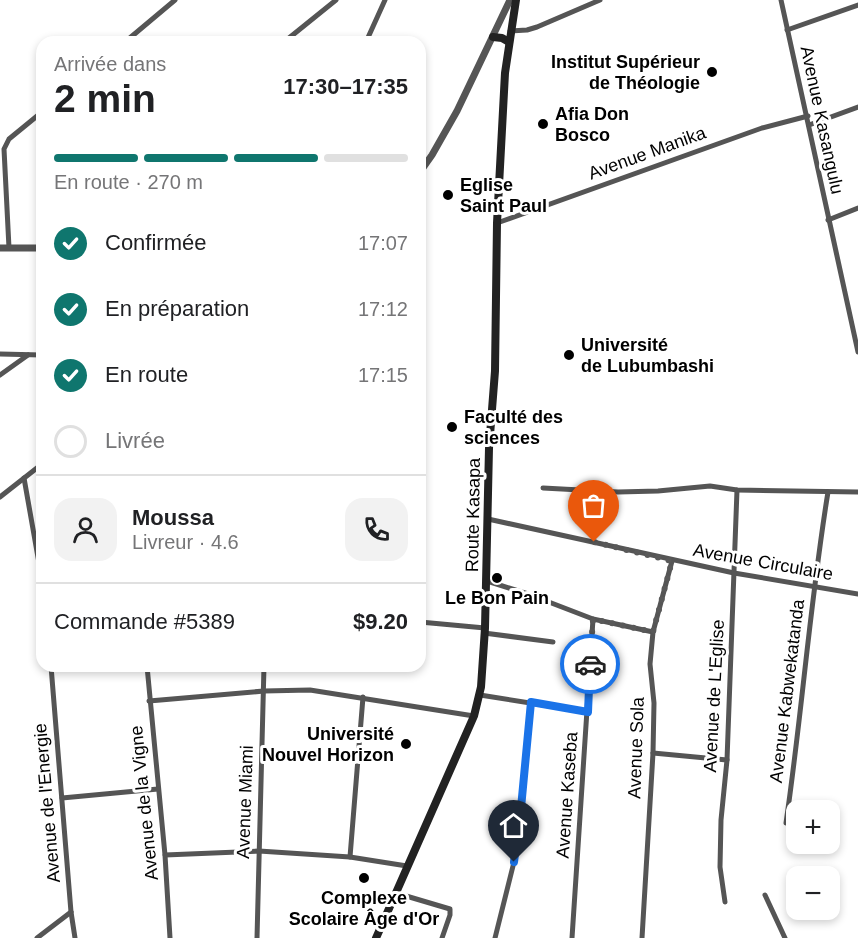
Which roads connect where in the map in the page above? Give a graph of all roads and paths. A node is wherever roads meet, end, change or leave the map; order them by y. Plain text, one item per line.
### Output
1 (175, 0) edge
2 (336, 0) edge
3 (385, 0) edge
4 (510, 0) edge
5 (516, 0) edge
6 (600, 0) edge
7 (781, 0) edge
8 (858, 5) edge
9 (787, 30) junction
10 (510, 31) junction
11 (132, 36) edge
12 (292, 36) edge
13 (369, 36) edge
14 (493, 37) junction
15 (509, 42) junction
16 (858, 107) edge
17 (36, 116) edge
18 (808, 116) junction
19 (809, 125) junction
20 (426, 164) edge
21 (858, 208) edge
22 (828, 220) junction
23 (497, 223) junction
24 (0, 248) edge
25 (9, 248) junction
26 (36, 248) edge
27 (858, 310) edge
28 (850, 313) junction
29 (858, 352) edge
30 (0, 354) edge
31 (30, 354) junction
32 (36, 354) edge
33 (0, 375) edge
34 (36, 469) edge
35 (24, 478) junction
36 (543, 488) dead end
37 (737, 490) junction
38 (828, 492) junction
39 (858, 492) edge
40 (0, 497) edge
41 (488, 519) junction
42 (36, 546) edge
43 (672, 561) junction
44 (734, 573) junction
45 (487, 581) junction
46 (815, 587) junction
47 (858, 594) edge
48 (593, 619) junction
49 (426, 623) edge
50 (484, 631) junction
51 (653, 632) junction
52 (553, 642) dead end
53 (52, 672) edge
54 (147, 672) edge
55 (264, 672) edge
56 (264, 691) junction
57 (480, 695) junction
58 (363, 697) junction
59 (149, 701) junction
60 (531, 702) junction
61 (588, 712) junction
62 (474, 716) junction
63 (653, 753) junction
64 (727, 760) junction
65 (158, 789) junction
66 (62, 798) junction
67 (789, 800) edge
68 (259, 851) junction
69 (165, 855) junction
70 (350, 857) junction
71 (407, 866) junction
72 (396, 893) junction
73 (765, 895) dead end
74 (725, 902) dead end
75 (71, 912) junction
76 (37, 938) edge
77 (75, 938) edge
78 (170, 938) edge
79 (256, 938) edge
80 (376, 938) edge
81 (442, 938) edge
82 (495, 938) edge
83 (572, 938) edge
84 (642, 938) edge
85 (785, 938) edge

1 - 11 street
2 - 12 street
3 - 13 street
4 - 14 street
5 - 10 main road, Route Kasapa
6 - 10 street
7 - 9 street, Avenue Kasangulu
8 - 9 street
9 - 18 street, Avenue Kasangulu
10 - 15 main road, Route Kasapa
14 - 15 main road
14 - 20 street
15 - 23 main road, Route Kasapa
16 - 19 street
17 - 25 street
18 - 19 street, Avenue Kasangulu
18 - 23 street, Avenue Manika
19 - 22 street, Avenue Kasangulu
21 - 22 street
22 - 28 street, Avenue Kasangulu
23 - 41 main road, Route Kasapa
24 - 25 street
25 - 26 street
27 - 28 street
28 - 29 street, Avenue Kasangulu
30 - 31 street
31 - 32 street
31 - 33 street
34 - 35 street
35 - 40 street
35 - 42 street
36 - 37 street
37 - 38 street
37 - 44 street, Avenue de L'Eglise
38 - 39 street
38 - 46 street, Avenue Kabwekatanda
41 - 43 street, Avenue Circulaire
41 - 45 main road, Route Kasapa
43 - 44 street, Avenue Circulaire
43 - 51 street, Avenue Sola
44 - 46 street, Avenue Circulaire
44 - 64 street, Avenue de L'Eglise
45 - 48 street
45 - 50 main road, Route Kasapa
46 - 47 street, Avenue Circulaire
46 - 67 street, Avenue Kabwekatanda
48 - 51 street
48 - 61 street, Avenue Kaseba
49 - 50 street
50 - 52 street
50 - 57 main road, Route Kasapa
51 - 63 street, Avenue Sola
53 - 66 street, Avenue de l'Energie
54 - 59 street, Avenue de la Vigne
55 - 56 street, Avenue Miami
56 - 58 street
56 - 59 street
56 - 68 street, Avenue Miami
57 - 60 street
57 - 62 main road, Route Kasapa
58 - 62 street
58 - 70 street
59 - 65 street, Avenue de la Vigne
60 - 61 street
60 - 82 street
61 - 83 street, Avenue Kaseba
62 - 71 main road, Route Kasapa
63 - 64 street
63 - 84 street, Avenue Sola
64 - 74 street, Avenue de L'Eglise
65 - 66 street
65 - 69 street, Avenue de la Vigne
66 - 75 street, Avenue de l'Energie
68 - 69 street
68 - 70 street
68 - 79 street, Avenue Miami
69 - 78 street, Avenue de la Vigne
70 - 71 street
71 - 72 main road, Route Kasapa
72 - 80 main road, Route Kasapa
72 - 81 street
73 - 85 street
75 - 76 street
75 - 77 street, Avenue de l'Energie

